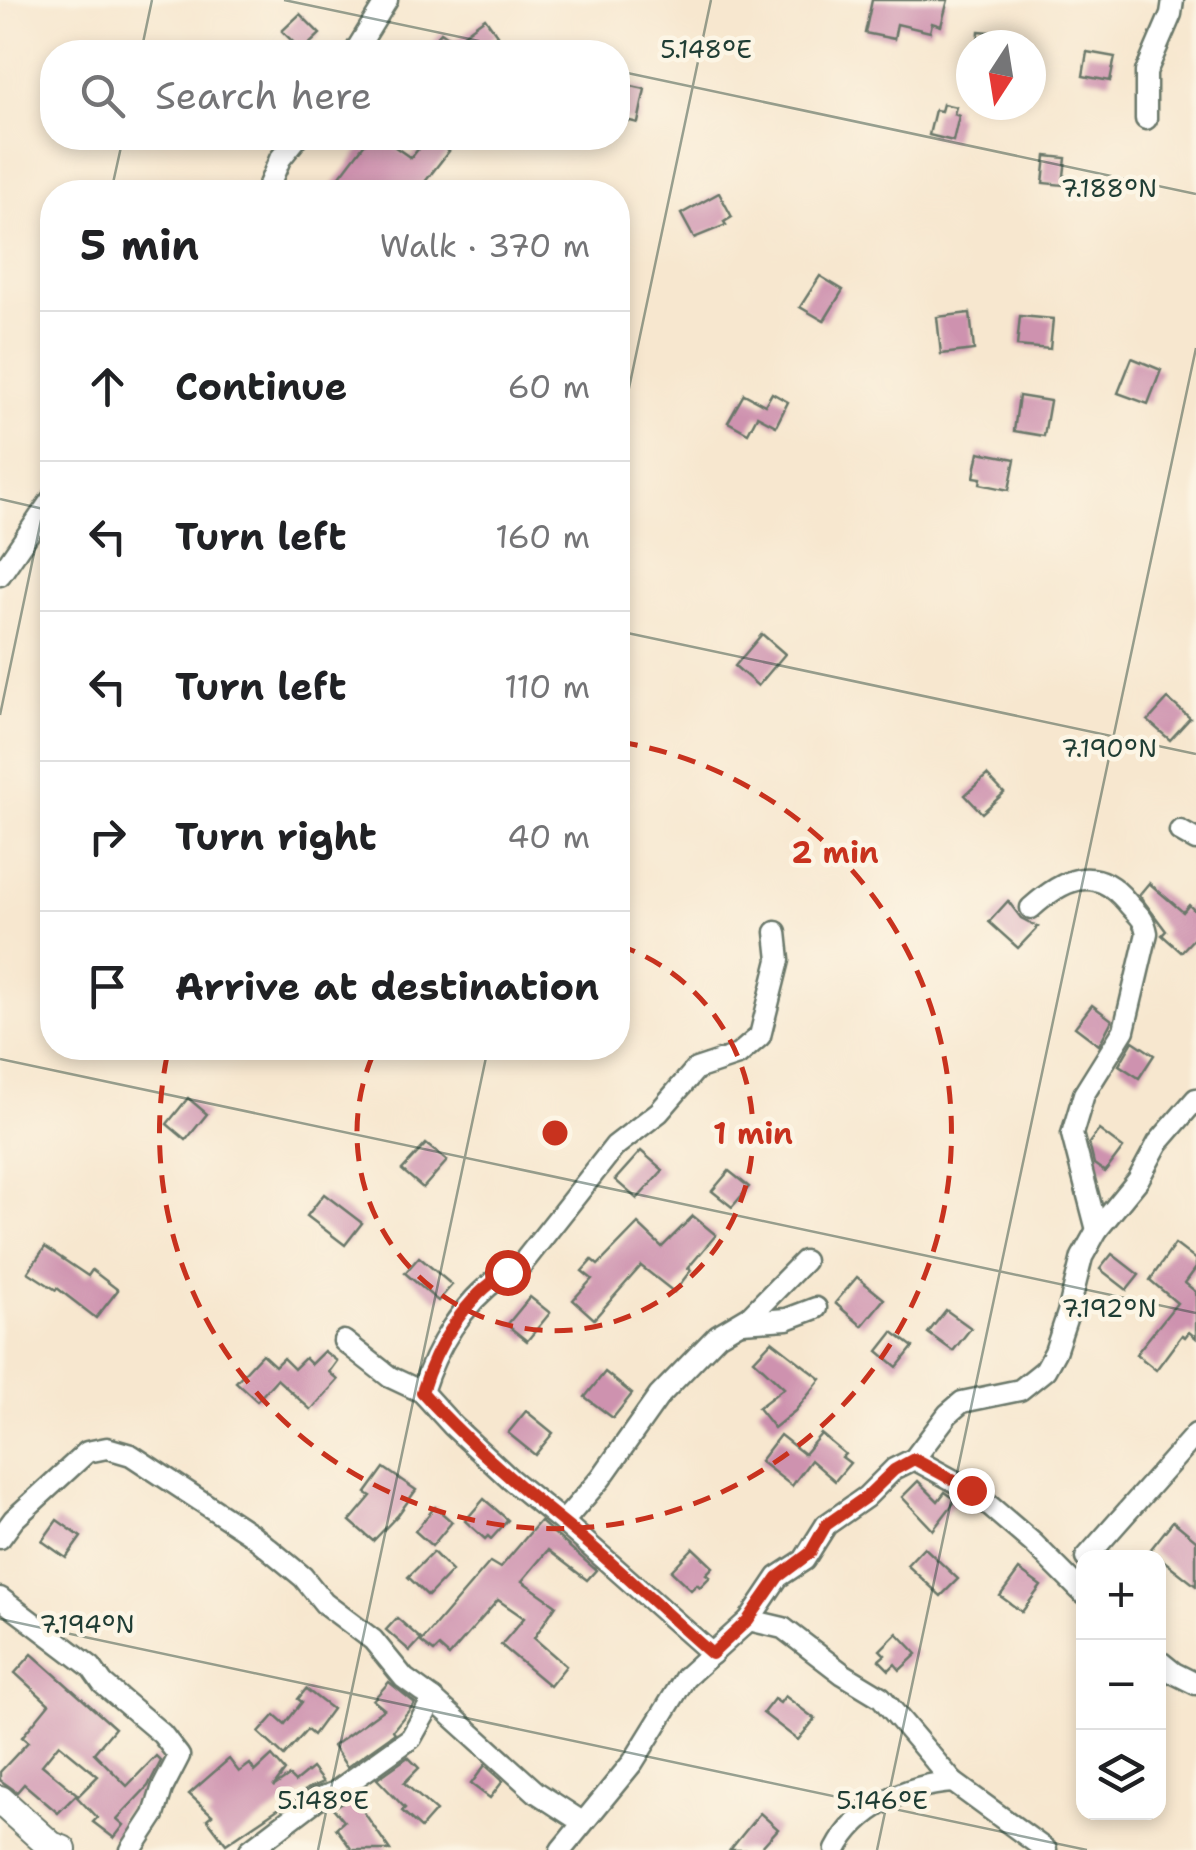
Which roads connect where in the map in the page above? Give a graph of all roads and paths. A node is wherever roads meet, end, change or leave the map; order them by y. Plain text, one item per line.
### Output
1 (387, 0) edge
2 (1172, 0) edge
3 (362, 40) edge
4 (1146, 119) dead end
5 (287, 150) edge
6 (271, 180) edge
7 (40, 517) edge
8 (0, 575) edge
9 (1030, 908) dead end
10 (776, 932) dead end
11 (1196, 1099) edge
12 (1097, 1230) junction
13 (804, 1261) dead end
14 (816, 1308) dead end
15 (742, 1322) junction
16 (344, 1341) dead end
17 (422, 1392) junction
18 (1196, 1434) edge
19 (914, 1459) junction
20 (563, 1522) junction
21 (0, 1538) edge
22 (1093, 1550) edge
23 (1076, 1569) edge
24 (1068, 1578) junction
25 (1076, 1586) edge
26 (0, 1598) edge
27 (748, 1620) junction
28 (712, 1654) junction
29 (1166, 1667) edge
30 (1196, 1684) edge
31 (433, 1700) junction
32 (953, 1782) junction
33 (0, 1800) edge
34 (582, 1822) junction
35 (62, 1850) edge
36 (131, 1850) edge
37 (250, 1850) edge
38 (562, 1850) edge
39 (836, 1850) edge
40 (1046, 1850) edge

1 - 3 street
2 - 4 street
5 - 6 street
7 - 8 street
9 - 12 street
10 - 17 street
11 - 12 street
12 - 19 street
13 - 15 street
14 - 15 street
15 - 20 street
16 - 17 street
17 - 20 street
18 - 22 street
19 - 24 street
19 - 27 street
20 - 28 street
21 - 31 street
23 - 24 street
24 - 25 street
26 - 36 street
27 - 28 street
27 - 32 street
28 - 34 street
29 - 30 street
31 - 34 street
31 - 37 street
32 - 39 street
32 - 40 street
33 - 35 street
34 - 38 street

